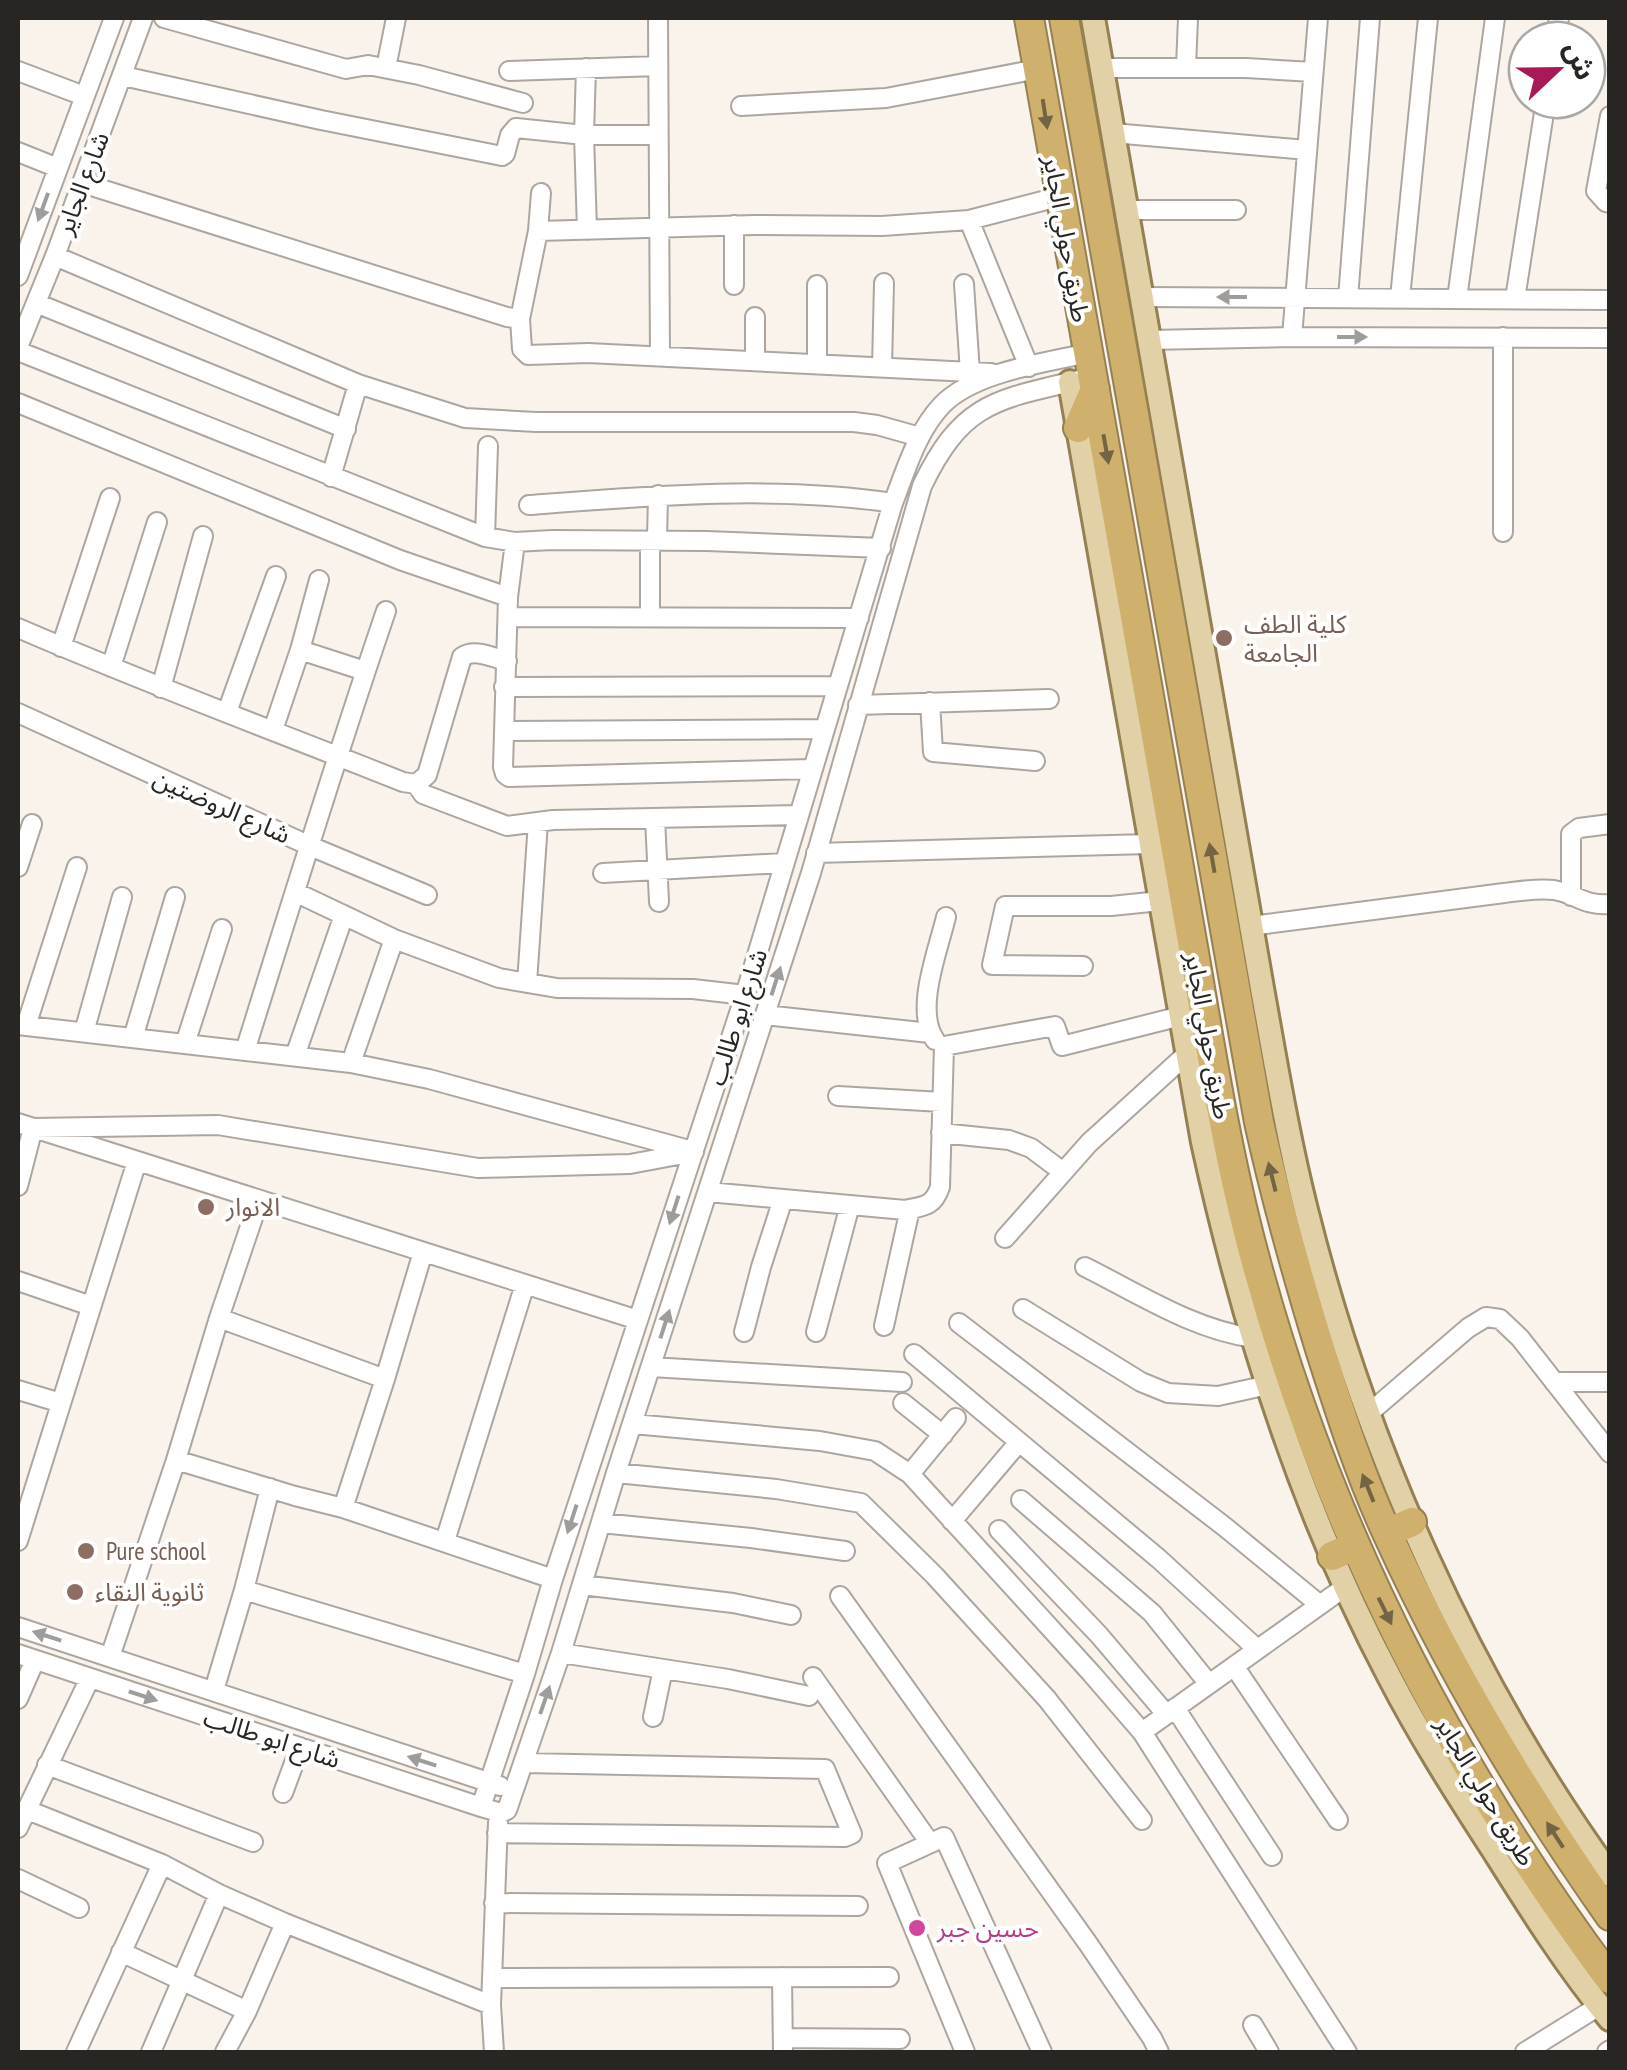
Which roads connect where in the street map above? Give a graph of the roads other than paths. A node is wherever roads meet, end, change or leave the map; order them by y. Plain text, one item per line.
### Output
1 (114, 18) edge
2 (143, 18) edge
3 (164, 18) edge
4 (396, 18) edge
5 (658, 18) edge
6 (1028, 18) edge
7 (1064, 18) edge
8 (1093, 18) edge
9 (1188, 18) edge
10 (1318, 18) edge
11 (1370, 18) edge
12 (1428, 18) edge
13 (1495, 18) edge
14 (658, 66) junction
15 (1186, 67) junction
16 (386, 68) junction
17 (586, 68) junction
18 (1101, 68) junction
19 (1038, 69) junction
20 (18, 71) edge
21 (510, 71) dead end
22 (1313, 72) junction
23 (123, 76) junction
24 (84, 96) junction
25 (523, 103) dead end
26 (741, 106) dead end
27 (1543, 120) edge
28 (1609, 122) edge
29 (1113, 134) junction
30 (584, 135) junction
31 (658, 135) junction
32 (1307, 150) junction
33 (18, 152) edge
34 (58, 168) junction
35 (82, 183) junction
36 (541, 192) dead end
37 (1058, 197) junction
38 (1610, 203) edge
39 (1236, 210) dead end
40 (969, 220) junction
41 (1128, 221) junction
42 (734, 225) junction
43 (659, 228) junction
44 (587, 230) junction
45 (538, 231) junction
46 (1102, 236) junction
47 (55, 256) junction
48 (18, 274) edge
49 (884, 284) dead end
50 (964, 284) dead end
51 (734, 285) dead end
52 (817, 285) dead end
53 (1296, 296) junction
54 (1142, 297) junction
55 (1348, 298) junction
56 (1400, 298) junction
57 (1457, 299) junction
58 (1515, 299) junction
59 (1610, 300) edge
60 (36, 304) junction
61 (755, 317) dead end
62 (520, 319) junction
63 (1292, 337) junction
64 (1502, 338) junction
65 (1610, 338) edge
66 (1150, 340) junction
67 (18, 349) edge
68 (660, 356) junction
69 (755, 361) junction
70 (816, 364) junction
71 (1035, 366) junction
72 (882, 367) junction
73 (970, 372) junction
74 (1006, 373) junction
75 (1086, 375) junction
76 (358, 384) junction
77 (1045, 388) junction
78 (18, 403) edge
79 (1078, 428) joint
80 (346, 429) junction
81 (920, 437) junction
82 (488, 446) dead end
83 (332, 478) junction
84 (658, 495) junction
85 (110, 498) dead end
86 (894, 503) junction
87 (529, 505) dead end
88 (158, 522) dead end
89 (1168, 530) junction
90 (1502, 532) dead end
91 (203, 536) dead end
92 (485, 536) junction
93 (654, 540) junction
94 (515, 542) junction
95 (880, 548) junction
96 (276, 576) dead end
97 (319, 580) dead end
98 (508, 597) junction
99 (386, 611) dead end
100 (650, 617) junction
101 (509, 618) junction
102 (859, 618) junction
103 (18, 628) edge
104 (60, 647) junction
105 (300, 650) junction
106 (506, 662) junction
107 (110, 667) junction
108 (365, 670) junction
109 (838, 686) junction
110 (504, 687) junction
111 (161, 688) junction
112 (1049, 698) dead end
113 (930, 702) junction
114 (858, 704) junction
115 (228, 712) junction
116 (18, 713) edge
117 (824, 729) junction
118 (273, 730) junction
119 (505, 731) junction
120 (336, 756) junction
121 (1035, 762) dead end
122 (811, 770) junction
123 (416, 784) junction
124 (798, 815) junction
125 (656, 818) junction
126 (538, 822) junction
127 (32, 824) dead end
128 (1610, 824) edge
129 (1162, 844) junction
130 (310, 846) junction
131 (816, 853) junction
132 (784, 863) junction
133 (77, 866) dead end
134 (18, 867) edge
135 (658, 870) junction
136 (603, 872) dead end
137 (295, 892) junction
138 (427, 894) dead end
139 (1570, 896) junction
140 (122, 897) dead end
141 (175, 897) dead end
142 (1160, 901) junction
143 (659, 902) dead end
144 (1610, 904) edge
145 (344, 914) junction
146 (946, 917) dead end
147 (1251, 926) junction
148 (222, 930) dead end
149 (394, 938) junction
150 (1084, 966) dead end
151 (527, 983) junction
152 (744, 994) junction
153 (1250, 997) junction
154 (765, 1014) junction
155 (1180, 1016) junction
156 (22, 1025) edge
157 (84, 1032) junction
158 (133, 1038) junction
159 (937, 1040) junction
160 (185, 1044) junction
161 (245, 1050) junction
162 (1188, 1053) junction
163 (296, 1056) junction
164 (352, 1062) junction
165 (718, 1076) junction
166 (743, 1082) junction
167 (838, 1096) dead end
168 (942, 1102) junction
169 (25, 1126) edge
170 (942, 1133) junction
171 (694, 1152) junction
172 (137, 1161) junction
173 (1062, 1172) junction
174 (18, 1186) edge
175 (708, 1192) junction
176 (783, 1199) junction
177 (259, 1200) junction
178 (850, 1205) junction
179 (910, 1209) junction
180 (1005, 1238) dead end
181 (422, 1252) junction
182 (1085, 1267) dead end
183 (18, 1281) edge
184 (525, 1284) junction
185 (91, 1306) junction
186 (1023, 1309) dead end
187 (219, 1318) junction
188 (638, 1320) junction
189 (1312, 1321) junction
190 (958, 1323) dead end
191 (884, 1326) dead end
192 (744, 1332) dead end
193 (816, 1332) dead end
194 (1265, 1334) junction
195 (914, 1354) dead end
196 (651, 1367) junction
197 (386, 1379) junction
198 (902, 1382) dead end
199 (1554, 1382) junction
200 (1610, 1382) edge
201 (1268, 1385) junction
202 (18, 1390) edge
203 (1334, 1391) junction
204 (1298, 1401) junction
205 (61, 1403) junction
206 (904, 1403) dead end
207 (1368, 1414) junction
208 (956, 1418) dead end
209 (633, 1424) junction
210 (943, 1435) junction
211 (1019, 1442) junction
212 (1610, 1453) edge
213 (176, 1460) junction
214 (616, 1473) junction
215 (910, 1474) junction
216 (270, 1488) junction
217 (1022, 1500) dead end
218 (343, 1508) junction
219 (952, 1521) junction
220 (601, 1523) junction
221 (1399, 1528) junction
222 (999, 1530) dead end
223 (18, 1541) edge
224 (445, 1541) junction
225 (845, 1551) dead end
226 (1343, 1551) junction
227 (552, 1578) junction
228 (582, 1584) junction
229 (1345, 1587) junction
230 (244, 1590) junction
231 (840, 1596) dead end
232 (1320, 1605) junction
233 (791, 1615) dead end
234 (18, 1627) edge
235 (1257, 1650) junction
236 (561, 1653) junction
237 (26, 1657) edge
238 (110, 1657) junction
239 (1234, 1666) junction
240 (663, 1669) junction
241 (525, 1674) junction
242 (90, 1678) junction
243 (1209, 1684) junction
244 (215, 1687) dead end
245 (18, 1699) edge
246 (1170, 1711) junction
247 (653, 1717) dead end
248 (1142, 1732) junction
249 (361, 1740) junction
250 (300, 1748) junction
251 (524, 1763) junction
252 (47, 1765) junction
253 (354, 1765) junction
254 (490, 1783) junction
255 (515, 1791) junction
256 (283, 1793) dead end
257 (25, 1810) junction
258 (490, 1810) junction
259 (1142, 1820) dead end
260 (1338, 1820) dead end
261 (18, 1828) edge
262 (497, 1833) junction
263 (252, 1842) dead end
264 (930, 1843) junction
265 (1272, 1856) dead end
266 (162, 1864) junction
267 (1610, 1874) edge
268 (18, 1879) edge
269 (219, 1894) junction
270 (494, 1903) junction
271 (858, 1906) dead end
272 (78, 1908) dead end
273 (1610, 1916) edge
274 (286, 1923) junction
275 (120, 1952) junction
276 (782, 1977) junction
277 (889, 1977) dead end
278 (494, 1978) junction
279 (1610, 1979) edge
280 (182, 1981) junction
281 (491, 2005) junction
282 (247, 2011) junction
283 (1604, 2012) edge
284 (1253, 2025) dead end
285 (900, 2039) dead end
286 (783, 2046) edge
287 (76, 2052) edge
288 (151, 2052) edge
289 (225, 2052) edge
290 (494, 2052) edge
291 (965, 2052) edge
292 (1042, 2052) edge
293 (1159, 2052) edge
294 (1270, 2052) edge
295 (1347, 2052) edge
296 (1525, 2052) edge

1 - 24 street, شارع الجاير
2 - 23 street, شارع الجاير
3 - 16 street
4 - 16 street
5 - 14 street
6 - 19 highway, طريق حولي الجاير
7 - 46 highway, طريق حولي الجاير
8 - 18 main road
9 - 15 street
10 - 22 street
11 - 55 street
12 - 56 street
13 - 57 street
14 - 17 street
14 - 31 street
15 - 18 street
15 - 22 street
16 - 25 street
17 - 21 street
17 - 30 street
18 - 29 main road
19 - 26 street
19 -> 37 highway, طريق حولي الجاير
20 - 24 street
22 - 32 street
23 - 30 street
23 - 35 street, شارع الجاير
24 - 34 street, شارع الجاير
27 - 58 street
28 - 38 street
29 - 32 street
29 - 41 main road
30 - 31 street
30 - 44 street
31 - 43 street
32 - 53 street
33 - 34 street
34 -> 48 street, شارع الجاير
35 - 47 street, شارع الجاير
35 - 62 street
36 - 45 street
37 - 40 street
37 - 75 highway, طريق حولي الجاير
39 - 41 street
40 - 42 street
40 - 71 street
41 - 46 highway
41 - 54 main road
42 - 43 street
42 - 51 street
43 - 44 street
43 - 68 street
44 - 45 street
45 - 62 street
46 - 89 highway, طريق حولي الجاير
47 - 60 street, شارع الجاير
47 - 76 street
49 - 72 street
50 - 73 street
52 - 70 street
53 -> 54 street
53 - 55 street
53 - 63 street
54 - 66 main road
55 - 56 street
56 - 57 street
57 - 58 street
58 - 59 street
60 - 67 street, شارع الجاير
60 - 80 street
61 - 69 street
62 - 68 street
63 -> 64 street
63 - 66 street
64 - 65 street
64 - 90 street
66 - 89 main road
67 - 83 street
68 - 69 street
69 - 70 street
70 - 72 street
71 - 74 street, شارع ابو طالب
71 - 75 street, شارع ابو طالب
71 - 77 street
72 - 73 street
73 - 74 street
74 - 81 street, شارع ابو طالب
75 - 77 street, شارع ابو طالب
75 - 79 highway
75 -> 129 highway, طريق حولي الجاير
76 - 80 street
76 - 81 street
77 - 114 street, شارع ابو طالب
78 - 98 street
79 - 129 main road
80 - 83 street
81 - 86 street, شارع ابو طالب
82 - 92 street
83 - 92 street
84 - 86 street
84 - 87 street
84 - 93 street
85 - 104 street
86 - 95 street, شارع ابو طالب
88 - 107 street
89 - 147 main road
153 -> 89 highway, طريق حولي الجاير
91 - 111 street
92 - 94 street
93 - 94 street
93 - 95 street
93 - 100 street
94 - 98 street
95 - 102 street, شارع ابو طالب
96 - 115 street
97 - 105 street
98 - 101 street
99 - 108 street
100 - 101 street
100 - 102 street
101 - 106 street
102 - 109 street, شارع ابو طالب
103 - 104 street
104 - 107 street
105 - 108 street
105 - 118 street
106 - 110 street
106 - 123 street
107 - 111 street
108 - 120 street
109 - 110 street
109 - 117 street, شارع ابو طالب
110 - 119 street
111 - 115 street
112 - 113 street
113 - 114 street
113 - 121 street
114 - 131 street, شارع ابو طالب
115 - 118 street
116 - 130 street, شارع الروضتين
117 - 119 street
117 - 122 street, شارع ابو طالب
118 - 120 street
119 - 122 street
120 - 123 street
120 - 130 street
122 - 124 street, شارع ابو طالب
123 - 126 street
124 - 125 street
124 - 132 street, شارع ابو طالب
125 - 126 street
125 - 135 street
126 - 151 street
127 - 134 street
128 - 139 street
129 - 131 street
129 - 142 main road
129 - 194 highway, طريق حولي الجاير
130 - 137 street
130 - 138 street, شارع الروضتين
154 -> 131 street, شارع ابو طالب
132 - 135 street
132 - 152 street, شارع ابو طالب
133 - 156 street
135 - 136 street
135 - 143 street
137 - 145 street
137 - 161 street
139 - 144 street
139 - 147 street
140 - 157 street
141 - 158 street
142 - 150 street
142 - 155 main road
145 - 149 street
145 - 163 street
146 - 159 street
147 - 153 main road
148 - 160 street
149 - 151 street
149 - 164 street
151 - 152 street
152 - 165 street, شارع ابو طالب
189 -> 153 highway, طريق حولي الجاير
153 - 207 main road
154 - 159 street
154 - 166 street, شارع ابو طالب
155 - 159 street
155 - 162 main road
156 - 157 street
157 - 158 street
158 - 160 street
159 - 168 street
160 - 161 street
161 - 163 street
162 - 173 street
162 - 194 main road
163 - 164 street
164 - 171 street
165 - 166 street
165 - 171 street, شارع ابو طالب
166 - 175 street, شارع ابو طالب
167 - 168 street
168 - 170 street
169 - 171 street
169 - 172 street
169 - 174 street
170 - 173 street
170 - 179 street
171 -> 188 street, شارع ابو طالب
172 - 177 street
172 - 185 street
173 - 180 street
175 - 176 street
196 -> 175 street, شارع ابو طالب
176 - 178 street
176 - 192 street
177 - 181 street
177 - 187 street
178 - 179 street
178 - 193 street
179 - 191 street
181 - 184 street
181 - 197 street
182 - 194 street
183 - 185 street
184 - 188 street
184 - 224 street
185 - 205 street
186 - 201 street
187 - 197 street
187 - 213 street
188 -> 227 street, شارع ابو طالب
189 - 194 highway
189 - 203 highway, طريق حولي الجاير
190 - 232 street
194 - 201 main road
194 - 204 highway, طريق حولي الجاير
195 - 211 street
196 - 198 street
196 - 209 street, شارع ابو طالب
197 - 218 street
199 - 200 street
199 - 207 street
199 - 212 street
201 - 226 main road
202 - 205 street
203 - 204 highway
221 -> 203 highway, طريق حولي الجاير
204 - 226 highway, طريق حولي الجاير
205 - 223 street
206 - 210 street
207 - 221 main road
208 - 210 street
209 - 214 street, شارع ابو طالب
209 - 215 street
210 - 215 street
211 - 219 street
211 - 235 street
213 - 216 street
213 - 238 street
214 - 220 street, شارع ابو طالب
214 - 259 street
215 - 219 street
216 - 218 street
216 - 230 street
217 - 243 street
218 - 224 street
219 - 248 street
220 - 225 street
220 - 228 street, شارع ابو طالب
221 - 267 main road
273 -> 221 highway, طريق حولي الجاير
222 - 246 street
224 - 227 street
226 - 229 main road
226 -> 279 highway, طريق حولي الجاير
227 - 241 street, شارع ابو طالب
228 - 233 street
228 - 236 street, شارع ابو طالب
229 - 232 street
229 - 283 main road
230 - 241 street
230 - 244 street
231 - 293 street
232 - 235 street
238 -> 234 street, شارع ابو طالب
235 - 239 street
236 - 240 street
251 -> 236 street, شارع ابو طالب
237 - 242 street, شارع ابو طالب
237 - 245 street
238 - 249 street, شارع ابو طالب
239 - 243 street
239 - 260 street
240 - 247 street
240 - 264 street
241 - 254 street, شارع ابو طالب
242 -> 250 street, شارع ابو طالب
242 - 252 street
243 - 246 street
246 - 248 street
246 - 265 street
248 - 295 street
249 - 253 street
254 -> 249 street, شارع ابو طالب
250 - 253 street, شارع ابو طالب
250 - 256 street
251 - 255 street, شارع ابو طالب
251 - 262 street
252 - 257 street
252 - 263 street
253 - 258 street, شارع ابو طالب
254 - 255 street, شارع ابو طالب
254 - 258 street
255 - 258 street, شارع ابو طالب
257 - 261 street
257 - 266 street
258 - 262 street
262 - 270 street
264 - 291 street
264 - 292 street
266 - 269 street
266 - 275 street
268 - 272 street
269 - 274 street
269 - 280 street
270 - 271 street
270 - 278 street
274 - 281 street
274 - 282 street
275 - 280 street
275 - 287 street
276 - 277 street
276 - 278 street
276 - 286 street
278 - 281 street
280 - 282 street
280 - 288 street
281 - 290 street
282 - 289 street
283 - 296 street
284 - 294 street
285 - 286 street

